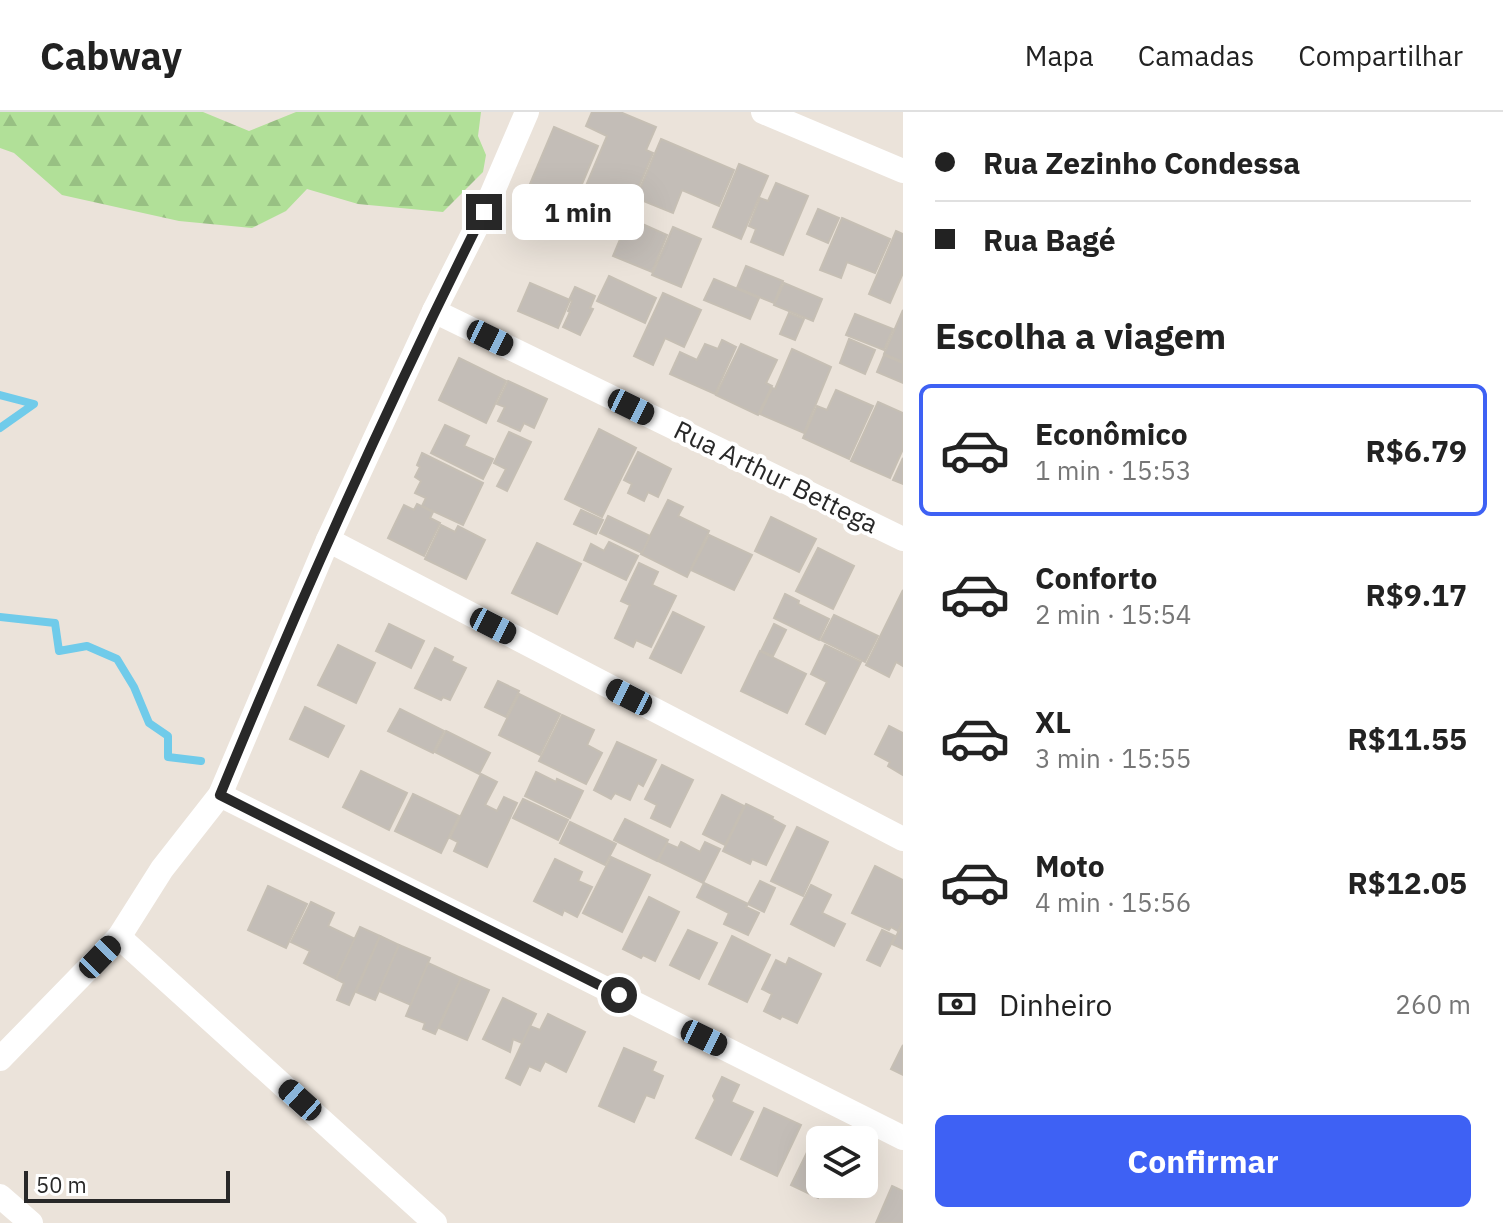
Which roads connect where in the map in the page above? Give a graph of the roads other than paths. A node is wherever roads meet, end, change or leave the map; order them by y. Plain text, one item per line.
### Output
1 (527, 112) edge
2 (763, 112) edge
3 (903, 171) edge
4 (434, 311) junction
5 (903, 539) edge
6 (328, 540) junction
7 (220, 795) junction
8 (903, 839) edge
9 (119, 937) junction
10 (0, 1059) edge
11 (903, 1138) edge
12 (0, 1196) edge
13 (31, 1223) edge
14 (435, 1223) edge

1 - 4 street
2 - 3 street
4 - 5 street, Rua Arthur Bettega
4 - 6 street
6 - 7 street
6 - 8 street
7 - 9 street
7 - 11 street
9 - 10 street
9 - 14 street
12 - 13 street

